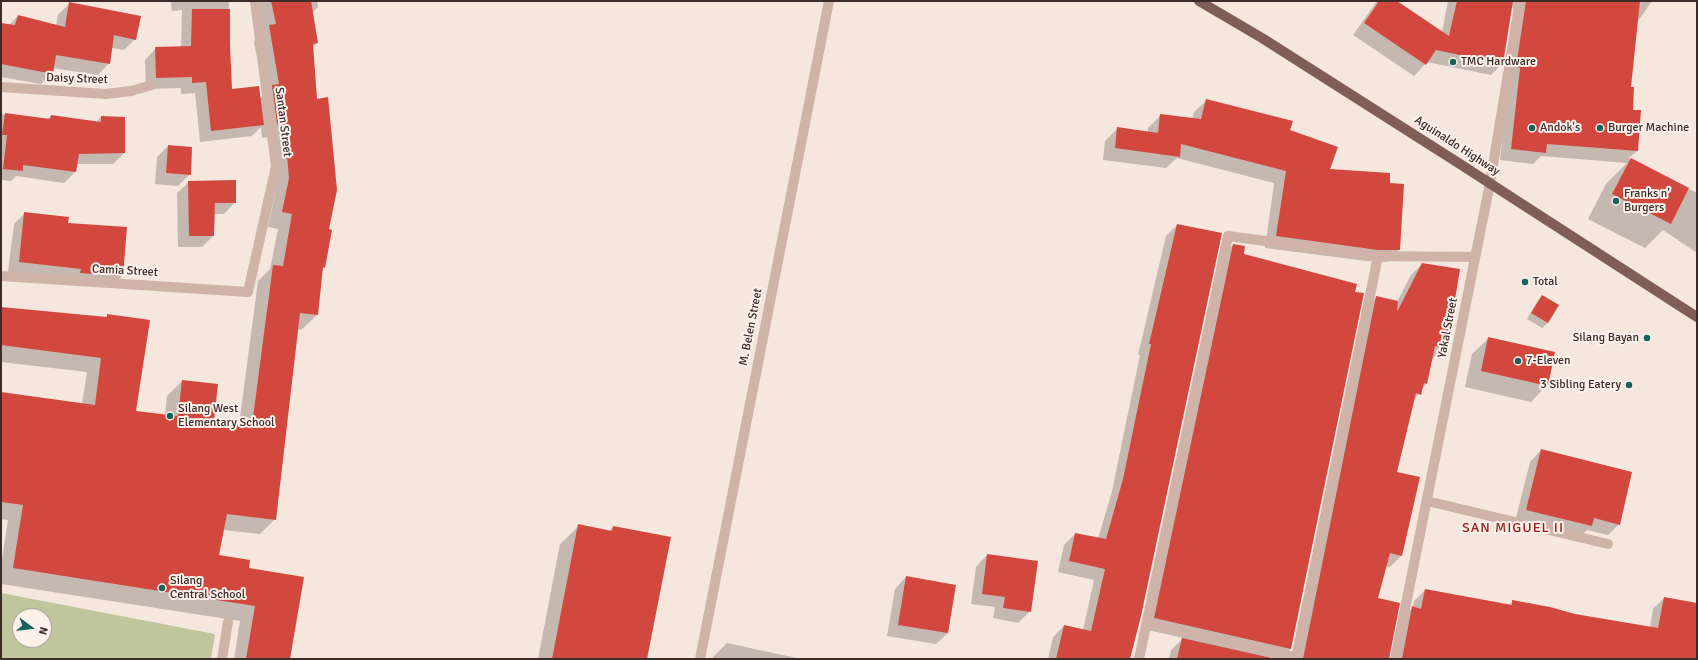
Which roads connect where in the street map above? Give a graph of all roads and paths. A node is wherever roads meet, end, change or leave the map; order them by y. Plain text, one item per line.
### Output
1 (255, 1) edge
2 (829, 1) edge
3 (1200, 1) edge
4 (1520, 1) edge
5 (152, 85) dead end
6 (1, 87) edge
7 (1490, 183) junction
8 (1378, 256) junction
9 (1476, 257) junction
10 (1, 276) edge
11 (248, 292) joint
12 (1697, 317) edge
13 (1427, 501) junction
14 (1608, 544) dead end
15 (228, 622) dead end
16 (1147, 623) junction
17 (1296, 658) edge
18 (222, 659) edge
19 (700, 659) edge
20 (1139, 659) edge
21 (1395, 659) edge

1 - 11 street, Santan Street
2 - 19 street, M. Belen Street
3 - 7 main road, Aguinaldo Highway
4 - 7 street, Yakal Street
5 - 6 street, Daisy Street
7 - 9 street, Yakal Street
7 - 12 main road, Aguinaldo Highway
8 - 9 street
8 - 16 street
8 - 17 street
9 - 13 street, Yakal Street
10 - 11 street, Camia Street
13 - 14 street
13 - 21 street, Yakal Street
15 - 18 street
16 - 17 street
16 - 20 street

